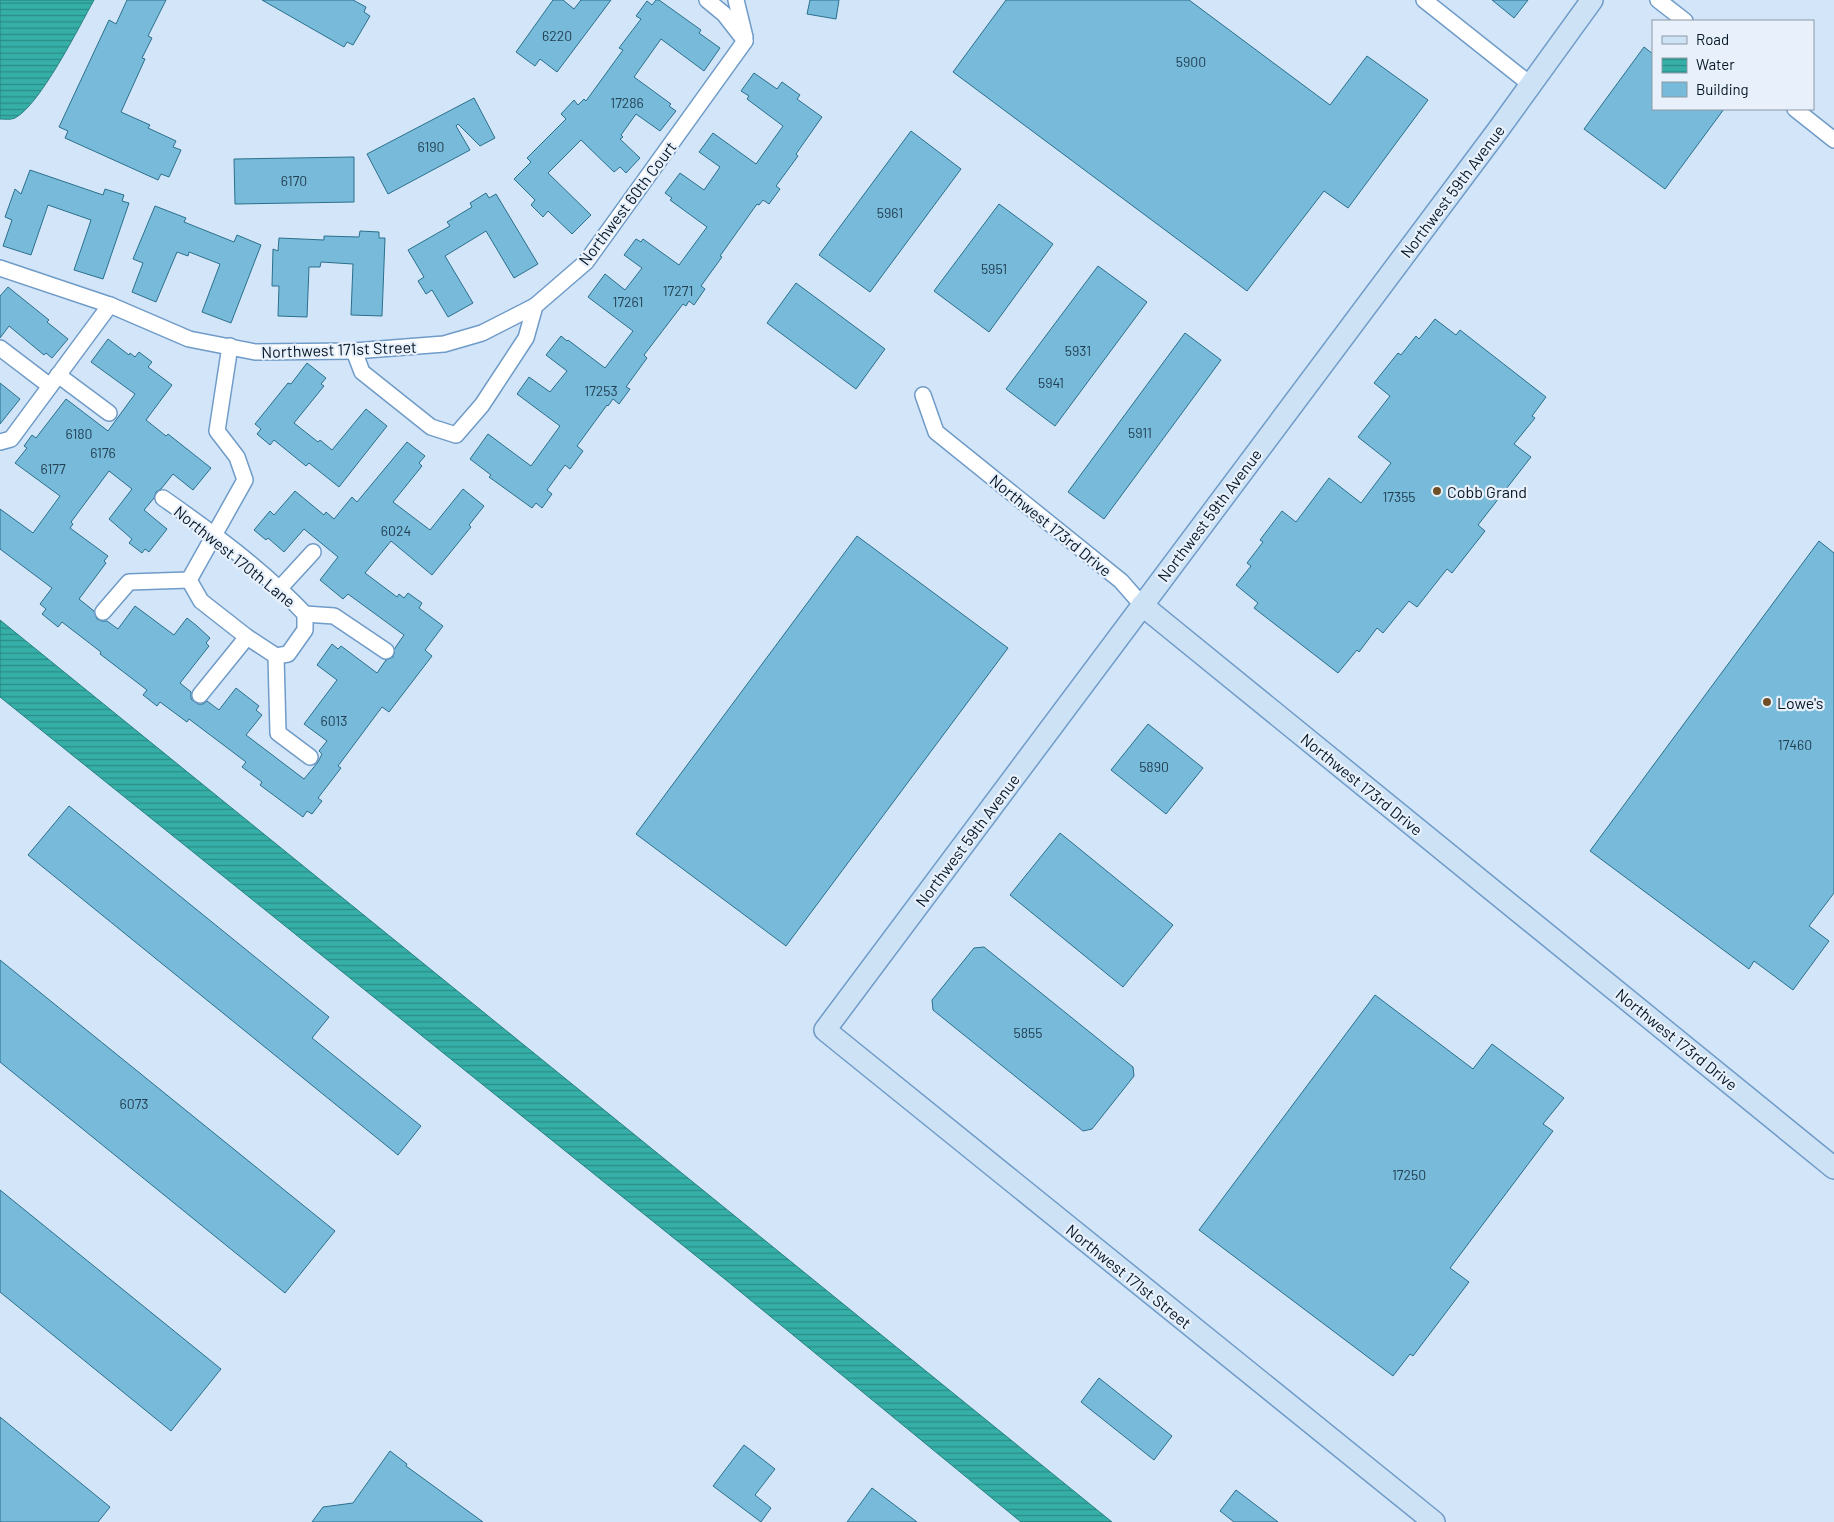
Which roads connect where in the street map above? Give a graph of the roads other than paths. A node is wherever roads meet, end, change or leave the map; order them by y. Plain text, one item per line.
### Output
1 (707, 0) edge
2 (736, 0) edge
3 (1424, 0) edge
4 (1592, 0) edge
5 (1658, 0) edge
6 (1684, 20) edge
7 (746, 40) junction
8 (1531, 85) junction
9 (1796, 110) edge
10 (1834, 140) edge
11 (0, 268) edge
12 (110, 305) junction
13 (535, 306) junction
14 (230, 346) junction
15 (0, 348) edge
16 (354, 351) junction
17 (54, 381) junction
18 (923, 395) dead end
19 (109, 413) dead end
20 (0, 442) edge
21 (163, 498) dead end
22 (214, 534) junction
23 (313, 552) dead end
24 (189, 580) junction
25 (280, 588) junction
26 (1142, 605) junction
27 (103, 612) dead end
28 (305, 614) junction
29 (247, 637) junction
30 (386, 651) dead end
31 (276, 656) junction
32 (200, 695) dead end
33 (310, 757) dead end
34 (825, 1030) joint
35 (1830, 1164) edge
36 (1434, 1522) edge

1 - 7 street
2 - 7 street
3 - 8 street
4 - 8 street, Northwest 59th Avenue
5 - 6 street
7 - 13 street, Northwest 60th Court
8 - 26 street, Northwest 59th Avenue
9 - 10 street
11 - 12 street, Northwest 171st Street
12 - 14 street, Northwest 171st Street
12 - 17 street
13 - 16 street, Northwest 171st Street
13 - 16 street
14 - 16 street, Northwest 171st Street
14 - 22 street
15 - 17 street
17 - 19 street
17 - 20 street
18 - 26 street, Northwest 173rd Drive
21 - 22 street, Northwest 170th Lane
22 - 24 street
22 - 25 street, Northwest 170th Lane
23 - 25 street
24 - 27 street
24 - 29 street
25 - 28 street, Northwest 170th Lane
26 - 34 street, Northwest 59th Avenue
26 - 35 street, Northwest 173rd Drive
28 - 30 street, Northwest 170th Lane
28 - 31 street
29 - 31 street
29 - 32 street
31 - 33 street
34 - 36 street, Northwest 171st Street

